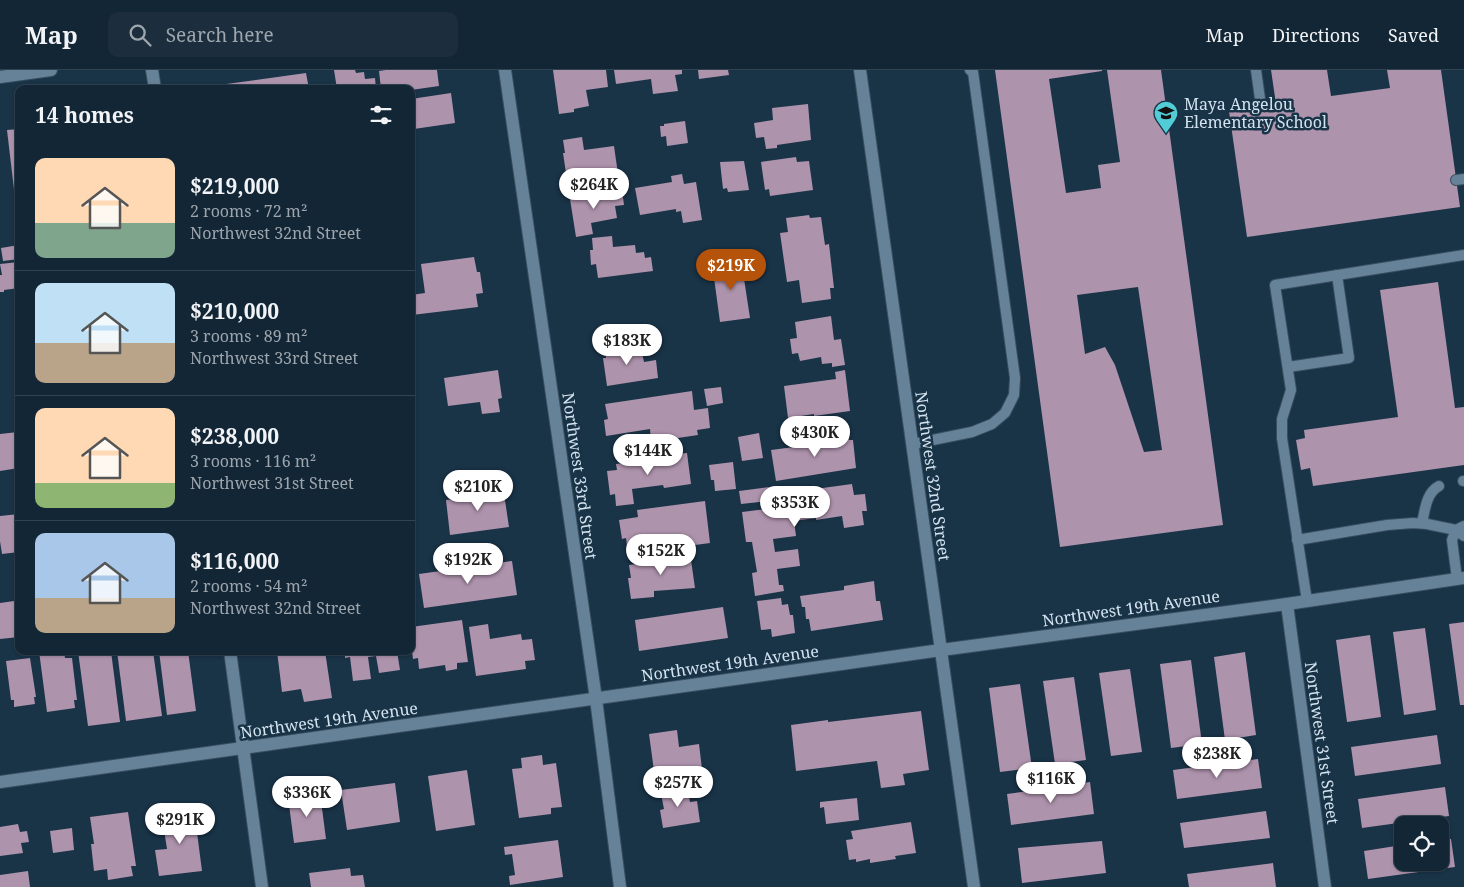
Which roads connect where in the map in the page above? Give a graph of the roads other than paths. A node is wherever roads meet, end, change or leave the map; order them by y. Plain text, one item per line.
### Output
1 (51, 70) edge
2 (152, 70) edge
3 (505, 70) edge
4 (860, 70) edge
5 (970, 70) edge
6 (1256, 70) edge
7 (0, 77) edge
8 (154, 85) edge
9 (1261, 106) dead end
10 (1464, 255) edge
11 (1337, 275) junction
12 (1288, 367) junction
13 (913, 444) junction
14 (1440, 486) dead end
15 (1422, 523) junction
16 (1461, 531) edge
17 (1297, 540) junction
18 (1460, 579) edge
19 (1307, 601) junction
20 (1287, 604) junction
21 (942, 650) junction
22 (230, 655) edge
23 (596, 699) junction
24 (242, 748) junction
25 (0, 782) edge
26 (262, 887) edge
27 (620, 887) edge
28 (974, 887) edge
29 (1325, 887) edge

1 - 7 street
2 - 8 street
3 - 23 street, Northwest 33rd Street
4 - 13 street, Northwest 32nd Street
5 - 13 lane
6 - 9 lane
10 - 11 lane
11 - 12 lane
11 - 12 lane
12 - 17 lane
13 - 21 street, Northwest 32nd Street
14 - 15 lane
15 - 16 lane
15 - 17 lane
16 - 18 lane
17 - 19 lane
18 - 19 street, Northwest 19th Avenue
19 - 20 street, Northwest 19th Avenue
20 - 21 street, Northwest 19th Avenue
20 - 29 street, Northwest 31st Street
21 - 23 street, Northwest 19th Avenue
21 - 28 street, Northwest 32nd Street
22 - 24 street
23 - 24 street, Northwest 19th Avenue
23 - 27 street, Northwest 33rd Street
24 - 25 street, Northwest 19th Avenue
24 - 26 street

